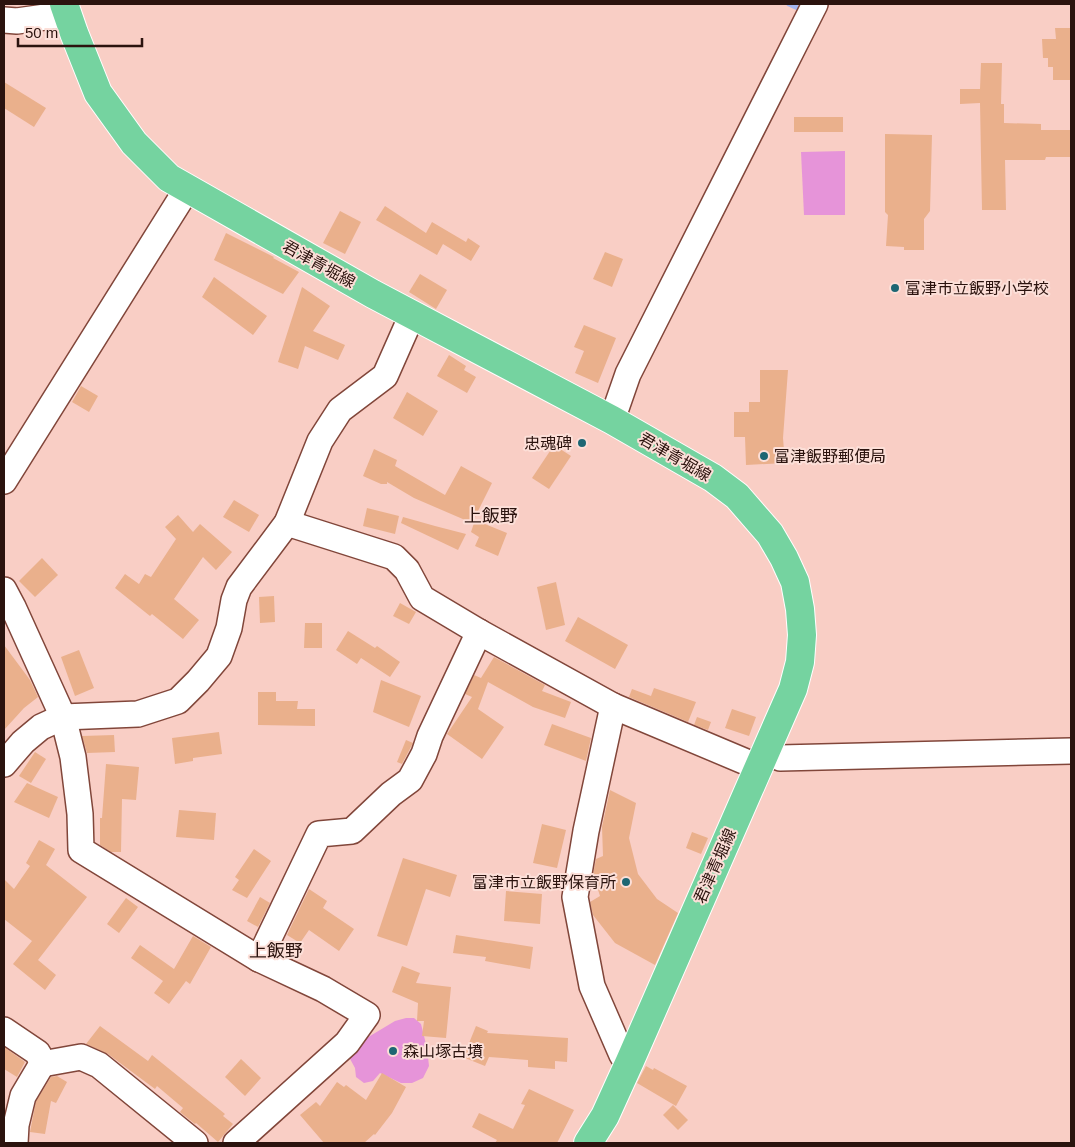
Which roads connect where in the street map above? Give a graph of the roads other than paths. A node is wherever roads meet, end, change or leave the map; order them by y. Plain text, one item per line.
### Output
1 (815, 4) edge
2 (66, 9) edge
3 (4, 20) edge
4 (187, 189) junction
5 (412, 315) junction
6 (612, 420) junction
7 (4, 482) edge
8 (287, 523) junction
9 (4, 590) edge
10 (479, 632) junction
11 (613, 706) junction
12 (63, 717) junction
13 (1071, 750) edge
14 (762, 759) junction
15 (4, 764) edge
16 (259, 959) junction
17 (4, 1030) edge
18 (630, 1061) junction
19 (42, 1064) junction
20 (260, 1135) edge
21 (15, 1143) edge
22 (195, 1143) edge
23 (236, 1143) edge
24 (588, 1143) edge

1 - 6 street
2 - 3 street
2 - 4 main road, 君津青堀線
4 - 5 main road, 君津青堀線
4 - 7 street
5 - 6 main road, 君津青堀線
5 - 8 street
6 - 14 main road, 君津青堀線
8 - 10 street
8 - 12 street
9 - 12 street
10 - 11 street
10 - 16 street
11 - 14 street
11 - 18 street
12 - 15 street
12 - 16 street
13 - 14 street
14 - 18 main road, 君津青堀線
16 - 20 street
17 - 19 street
18 - 24 main road, 君津青堀線
19 - 21 street
19 - 22 street
20 - 23 street

